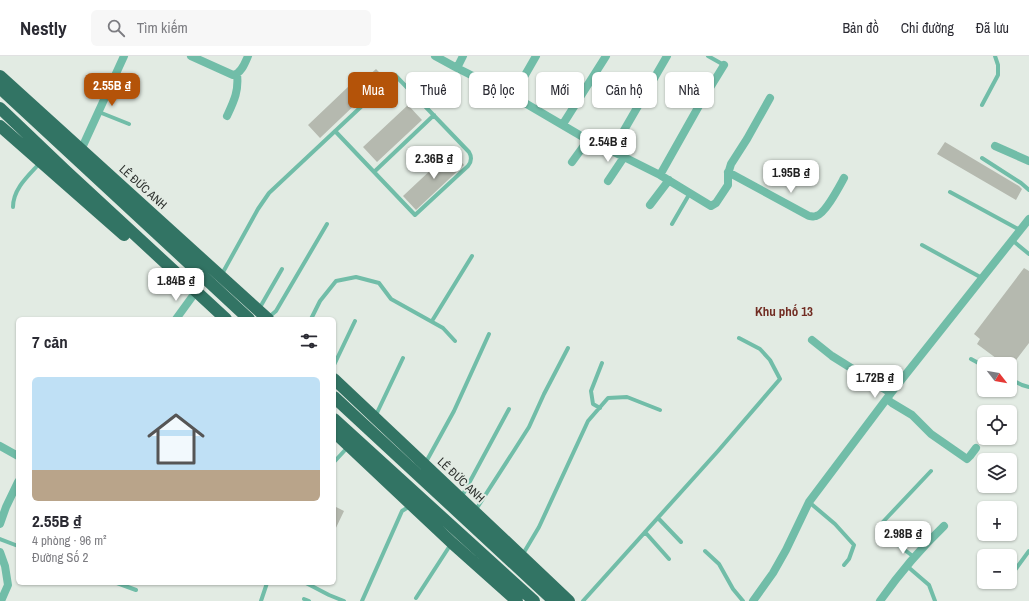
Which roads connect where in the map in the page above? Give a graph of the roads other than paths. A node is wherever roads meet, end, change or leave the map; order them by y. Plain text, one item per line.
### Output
1 (124, 56) edge
2 (191, 56) edge
3 (248, 56) edge
4 (435, 56) edge
5 (463, 56) edge
6 (536, 56) edge
7 (606, 56) edge
8 (667, 56) edge
9 (995, 56) edge
10 (711, 57) edge
11 (724, 65) joint
12 (457, 68) junction
13 (527, 72) edge
14 (237, 74) junction
15 (469, 74) edge
16 (0, 76) edge
17 (0, 88) edge
18 (770, 98) dead end
19 (528, 104) edge
20 (982, 105) dead end
21 (0, 108) edge
22 (98, 112) junction
23 (434, 115) junction
24 (227, 116) dead end
25 (129, 124) dead end
26 (563, 124) junction
27 (2, 131) edge
28 (335, 131) junction
29 (588, 140) junction
30 (995, 146) dead end
31 (612, 151) junction
32 (78, 154) junction
33 (624, 156) junction
34 (982, 158) dead end
35 (1029, 161) edge
36 (41, 162) junction
37 (572, 162) dead end
38 (374, 172) junction
39 (728, 172) junction
40 (660, 175) junction
41 (844, 178) dead end
42 (669, 180) junction
43 (608, 181) dead end
44 (1029, 190) edge
45 (950, 192) dead end
46 (690, 193) junction
47 (650, 206) dead end
48 (13, 207) dead end
49 (1029, 220) edge
50 (327, 224) dead end
51 (672, 224) dead end
52 (1020, 230) junction
53 (1012, 240) junction
54 (922, 245) dead end
55 (1029, 254) edge
56 (472, 256) dead end
57 (282, 269) dead end
58 (221, 276) junction
59 (982, 278) junction
60 (192, 298) junction
61 (258, 310) junction
62 (178, 317) edge
63 (212, 317) edge
64 (224, 317) edge
65 (247, 317) edge
66 (266, 317) edge
67 (270, 317) edge
68 (312, 317) edge
69 (355, 321) dead end
70 (432, 322) junction
71 (489, 334) dead end
72 (739, 338) dead end
73 (812, 340) dead end
74 (455, 341) dead end
75 (568, 348) dead end
76 (403, 358) dead end
77 (970, 359) dead end
78 (336, 361) edge
79 (977, 362) edge
80 (602, 364) dead end
81 (336, 381) edge
82 (1017, 383) edge
83 (1029, 387) edge
84 (889, 396) junction
85 (336, 400) edge
86 (600, 408) junction
87 (509, 409) dead end
88 (660, 410) dead end
89 (375, 418) junction
90 (336, 422) edge
91 (336, 433) edge
92 (352, 442) junction
93 (0, 446) edge
94 (976, 448) dead end
95 (16, 455) edge
96 (336, 460) edge
97 (424, 464) junction
98 (931, 471) dead end
99 (16, 486) edge
100 (461, 498) junction
101 (809, 502) junction
102 (411, 505) junction
103 (2, 514) edge
104 (471, 516) junction
105 (658, 518) junction
106 (0, 524) edge
107 (944, 526) dead end
108 (645, 532) junction
109 (0, 539) edge
110 (681, 542) dead end
111 (452, 543) junction
112 (16, 545) edge
113 (706, 551) dead end
114 (1029, 551) edge
115 (0, 552) edge
116 (914, 557) junction
117 (669, 559) dead end
118 (518, 560) junction
119 (844, 565) dead end
120 (907, 566) junction
121 (1017, 567) edge
122 (122, 585) edge
123 (266, 585) edge
124 (310, 585) edge
125 (136, 590) dead end
126 (416, 598) dead end
127 (304, 599) dead end
128 (338, 600) edge
129 (1, 601) edge
130 (261, 601) edge
131 (310, 601) edge
132 (344, 601) edge
133 (362, 601) edge
134 (517, 601) edge
135 (534, 601) edge
136 (554, 601) edge
137 (569, 601) edge
138 (583, 601) edge
139 (743, 601) edge
140 (753, 601) edge
141 (880, 601) edge
142 (935, 601) edge

1 - 22 street
2 - 14 street
3 - 14 street
4 - 12 street
5 - 12 street
6 - 13 street
7 - 26 street
8 - 31 street
9 - 20 lane
10 - 11 lane
11 - 40 street
12 - 15 street
14 - 24 street
16 - 32 highway, LÊ ĐỨC ANH
17 - 32 highway, LÊ ĐỨC ANH
18 - 39 street
19 - 26 street
21 - 64 highway
22 - 25 lane
22 - 32 street
23 - 28 lane
23 - 38 lane
23 - 38 lane
26 - 29 street
27 - 36 highway
28 - 38 lane
28 - 58 lane
29 - 31 street
29 - 37 street
30 - 35 street
31 - 33 street
32 - 58 highway, LÊ ĐỨC ANH
32 - 65 highway, LÊ ĐỨC ANH
33 - 40 street
33 - 43 street
34 - 44 lane
36 - 48 lane
36 - 60 highway
39 - 41 street
39 - 46 street
40 - 42 street
42 - 46 street
42 - 47 street
45 - 52 lane
46 - 51 lane
49 - 52 street
50 - 67 lane
52 - 53 street
53 - 55 lane
53 - 59 street
54 - 59 lane
56 - 70 lane
57 - 61 lane
58 - 61 highway, LÊ ĐỨC ANH
59 - 84 street
60 - 62 street
60 - 63 highway
61 - 66 highway, LÊ ĐỨC ANH
68 - 70 lane
69 - 78 lane
70 - 74 lane
71 - 97 lane
72 - 105 lane
73 - 84 street
75 - 104 lane
76 - 89 lane
77 - 79 lane
80 - 86 lane
81 - 89 highway, LÊ ĐỨC ANH
82 - 83 lane
84 - 94 street
84 - 101 street
85 - 104 highway, LÊ ĐỨC ANH
86 - 88 lane
86 - 118 lane
87 - 100 lane
89 - 97 highway, LÊ ĐỨC ANH
90 - 92 highway
91 - 92 highway
92 - 96 lane
92 - 102 highway
92 - 135 highway
93 - 95 street
97 - 100 highway, LÊ ĐỨC ANH
98 - 116 lane
99 - 103 street
100 - 104 highway, LÊ ĐỨC ANH
101 - 119 lane
101 - 140 street
102 - 111 highway
102 - 133 lane
103 - 106 street
104 - 118 highway, LÊ ĐỨC ANH
105 - 108 lane
105 - 110 lane
107 - 116 street
108 - 117 lane
108 - 138 lane
109 - 112 lane
111 - 126 lane
111 - 134 highway
113 - 139 lane
114 - 121 lane
115 - 129 street
116 - 120 street
118 - 136 highway, LÊ ĐỨC ANH
118 - 137 highway, LÊ ĐỨC ANH
120 - 141 street
120 - 142 lane
122 - 125 lane
123 - 130 lane
124 - 128 lane
127 - 131 lane
128 - 132 lane

